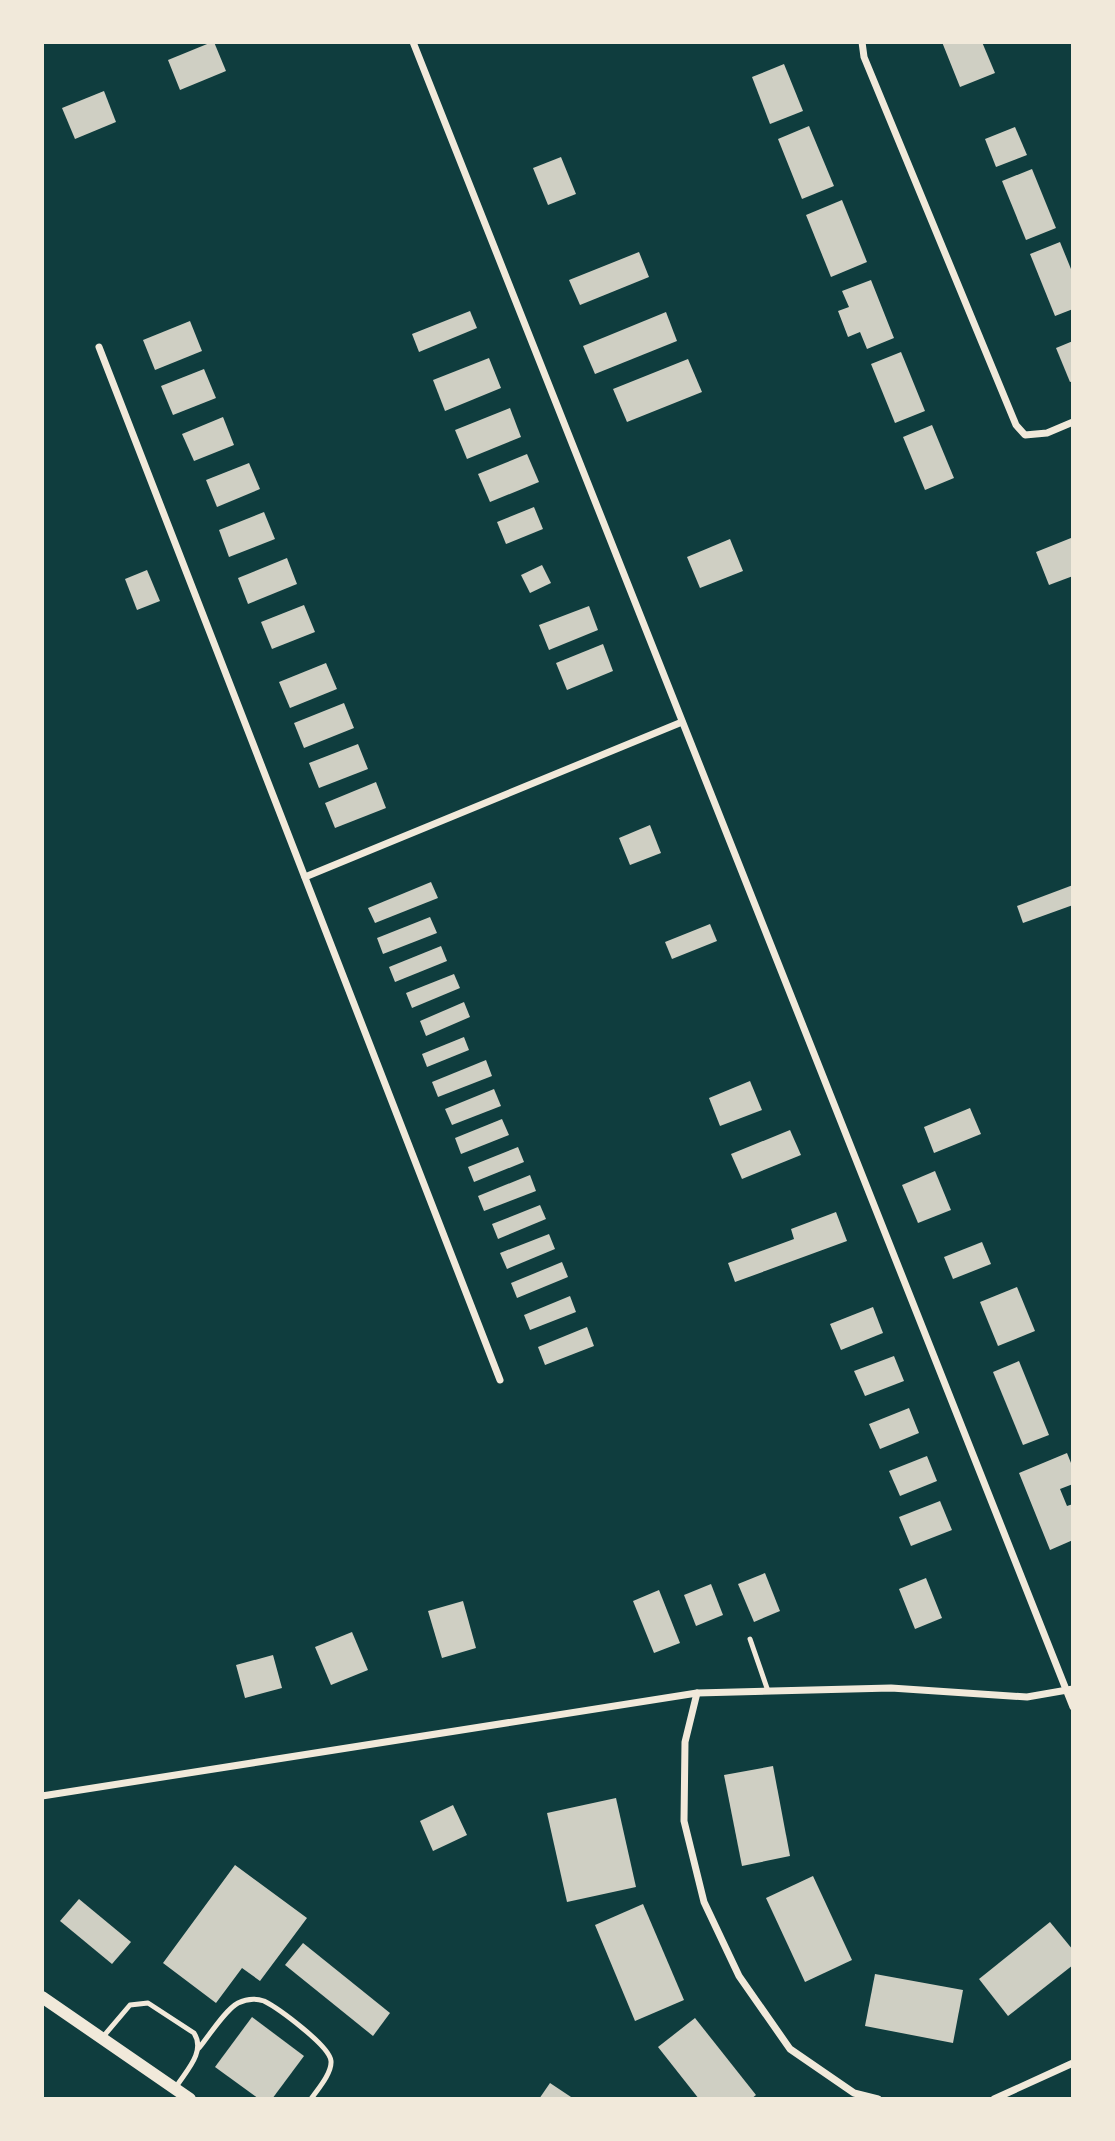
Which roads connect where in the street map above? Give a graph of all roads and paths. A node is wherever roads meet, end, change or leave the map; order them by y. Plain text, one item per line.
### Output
1 (414, 42) edge
2 (862, 42) edge
3 (99, 347) dead end
4 (1073, 422) edge
5 (682, 722) junction
6 (305, 877) junction
7 (500, 1380) dead end
8 (750, 1639) dead end
9 (1070, 1690) edge
10 (768, 1691) junction
11 (697, 1693) junction
12 (1073, 1707) edge
13 (42, 1796) edge
14 (42, 1999) edge
15 (102, 2038) junction
16 (199, 2048) junction
17 (1073, 2063) edge
18 (175, 2089) junction
19 (190, 2099) edge
20 (312, 2099) edge
21 (878, 2099) edge
22 (994, 2099) edge

1 - 5 street
2 - 4 street
3 - 6 street
5 - 6 street
5 - 9 street
6 - 7 street
8 - 10 lane
9 - 10 street
9 - 12 street
10 - 11 street
11 - 13 street
11 - 21 street
14 - 15 street
15 - 16 lane
15 - 18 street
16 - 18 lane
16 - 20 lane
17 - 22 street
18 - 19 street

